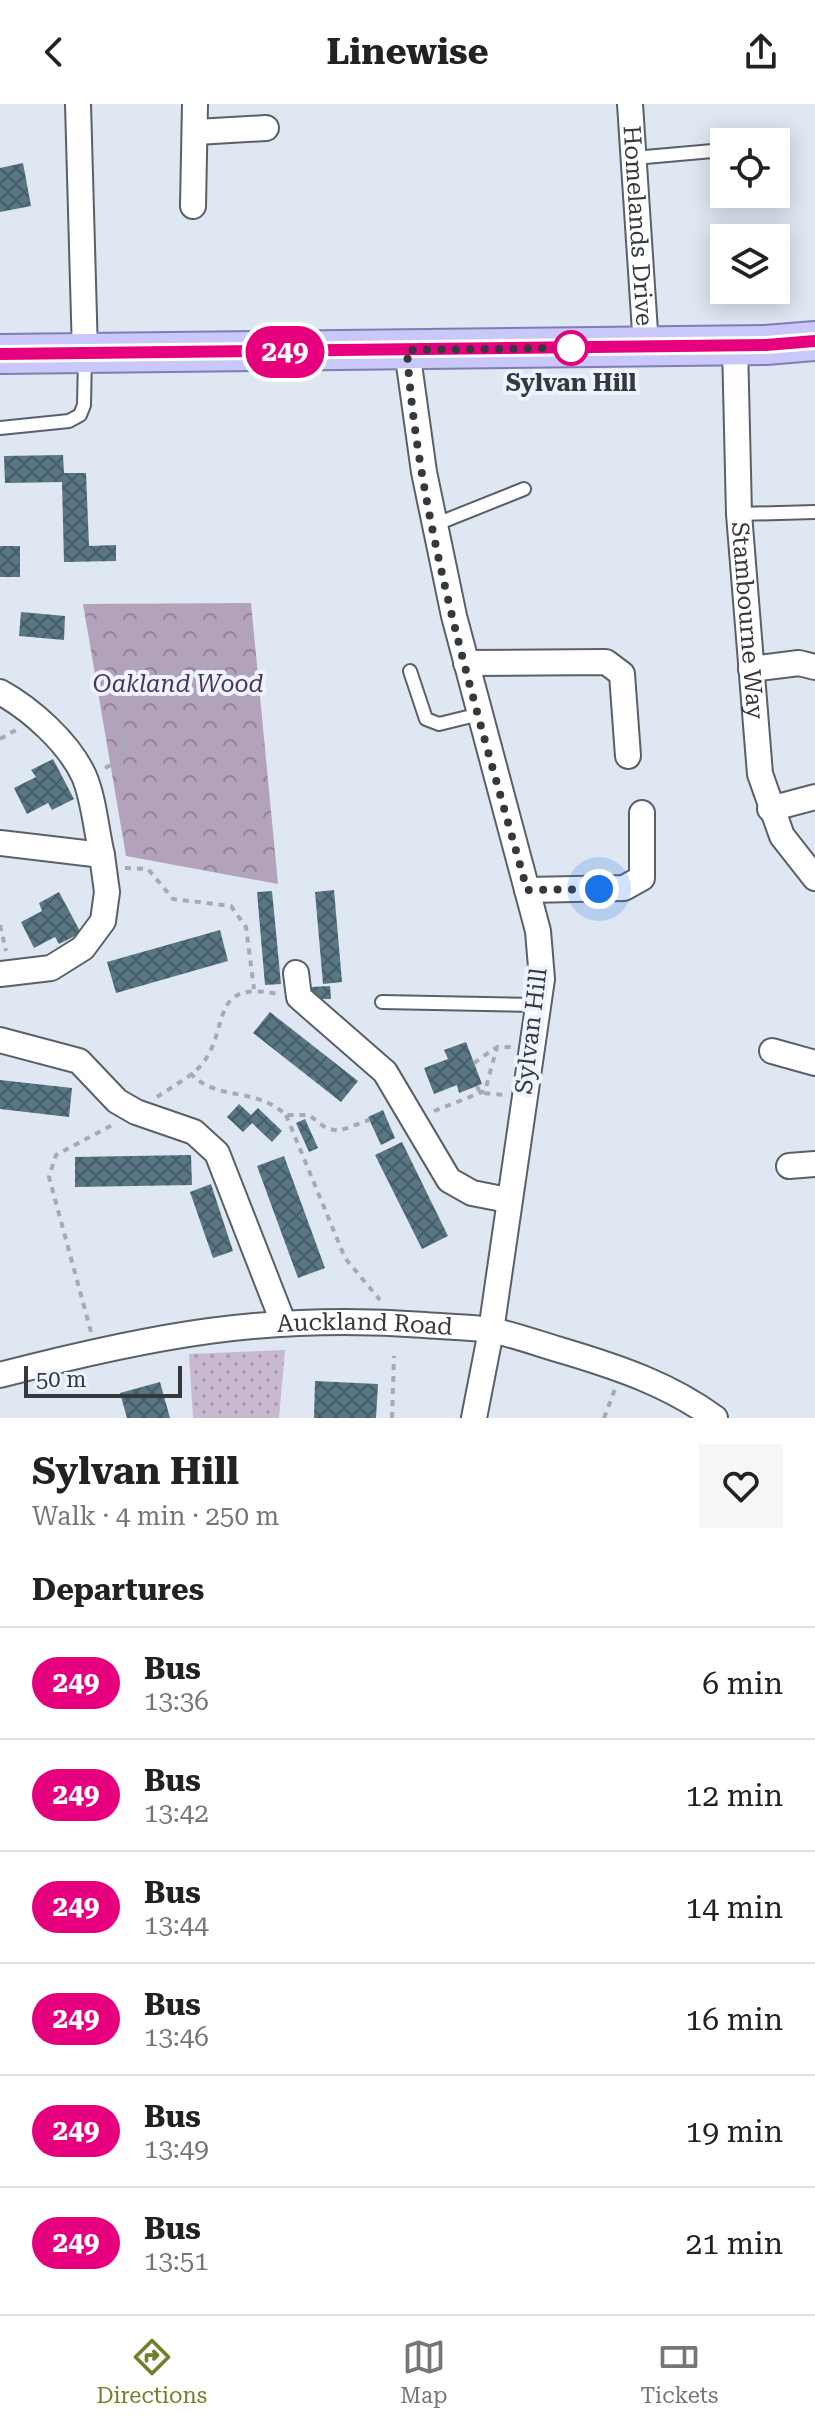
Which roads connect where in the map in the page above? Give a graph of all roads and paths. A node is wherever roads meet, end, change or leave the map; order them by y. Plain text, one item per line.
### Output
1 (78, 104) edge
2 (195, 104) edge
3 (630, 104) edge
4 (266, 128) dead end
5 (197, 132) junction
6 (710, 151) edge
7 (634, 158) junction
8 (193, 206) dead end
9 (815, 341) edge
10 (735, 345) junction
11 (646, 347) junction
12 (407, 350) junction
13 (85, 353) junction
14 (0, 354) edge
15 (0, 428) edge
16 (524, 489) dead end
17 (815, 512) edge
18 (739, 514) junction
19 (434, 525) junction
20 (466, 663) junction
21 (815, 667) edge
22 (751, 669) junction
23 (410, 671) dead end
24 (0, 692) edge
25 (119, 698) dead end
26 (480, 714) junction
27 (628, 756) dead end
28 (85, 777) junction
29 (815, 797) edge
30 (770, 809) junction
31 (642, 813) dead end
32 (0, 843) edge
33 (103, 861) junction
34 (815, 878) edge
35 (527, 890) junction
36 (296, 973) dead end
37 (0, 974) edge
38 (254, 989) junction
39 (299, 997) junction
40 (382, 1002) dead end
41 (538, 1005) junction
42 (0, 1040) edge
43 (497, 1047) junction
44 (530, 1047) junction
45 (772, 1051) dead end
46 (474, 1063) dead end
47 (815, 1063) edge
48 (190, 1073) junction
49 (477, 1086) dead end
50 (480, 1093) junction
51 (523, 1097) junction
52 (136, 1112) junction
53 (286, 1115) junction
54 (413, 1119) junction
55 (369, 1120) dead end
56 (815, 1164) edge
57 (789, 1166) dead end
58 (508, 1200) junction
59 (283, 1322) junction
60 (406, 1324) junction
61 (491, 1331) junction
62 (96, 1350) junction
63 (394, 1356) dead end
64 (623, 1368) junction
65 (0, 1375) edge
66 (392, 1418) edge
67 (474, 1418) edge
68 (604, 1418) edge
69 (715, 1418) edge

1 - 13 street
2 - 5 street
3 - 7 street, Homelands Drive
4 - 5 street
5 - 8 street
6 - 7 lane
7 - 11 street, Homelands Drive
9 - 10 main road
10 - 11 main road
10 - 18 street, Stambourne Way
11 - 12 main road
12 - 13 main road
12 - 19 street, Sylvan Hill
13 - 14 main road
13 - 15 lane
16 - 19 lane
17 - 18 lane
18 - 22 street, Stambourne Way
19 - 20 street, Sylvan Hill
20 - 26 street, Sylvan Hill
20 - 27 street
21 - 22 street
22 - 30 street, Stambourne Way
23 - 26 lane
24 - 28 street
25 - 28 path
26 - 35 street, Sylvan Hill
28 - 33 street
29 - 30 street
30 - 34 street, Stambourne Way
31 - 35 street
32 - 33 street
33 - 37 street
33 - 38 path
35 - 41 street, Sylvan Hill
36 - 39 street
38 - 39 path
38 - 48 path
39 - 54 street
40 - 41 lane
41 - 44 street, Sylvan Hill
42 - 52 street
43 - 44 path
43 - 46 path
43 - 50 path
44 - 51 street, Sylvan Hill
45 - 47 street
48 - 52 path
48 - 53 path
49 - 50 path
50 - 51 path
50 - 54 path
51 - 58 street, Sylvan Hill
52 - 59 street
52 - 62 path
53 - 55 path
53 - 60 path
54 - 58 street
56 - 57 street
58 - 61 street, Sylvan Hill
59 - 60 street, Auckland Road
59 - 62 street, Auckland Road
60 - 61 street, Auckland Road
61 - 64 street, Auckland Road
61 - 67 street, Sylvan Hill
62 - 65 street, Auckland Road
63 - 66 path
64 - 68 path
64 - 69 street, Auckland Road

